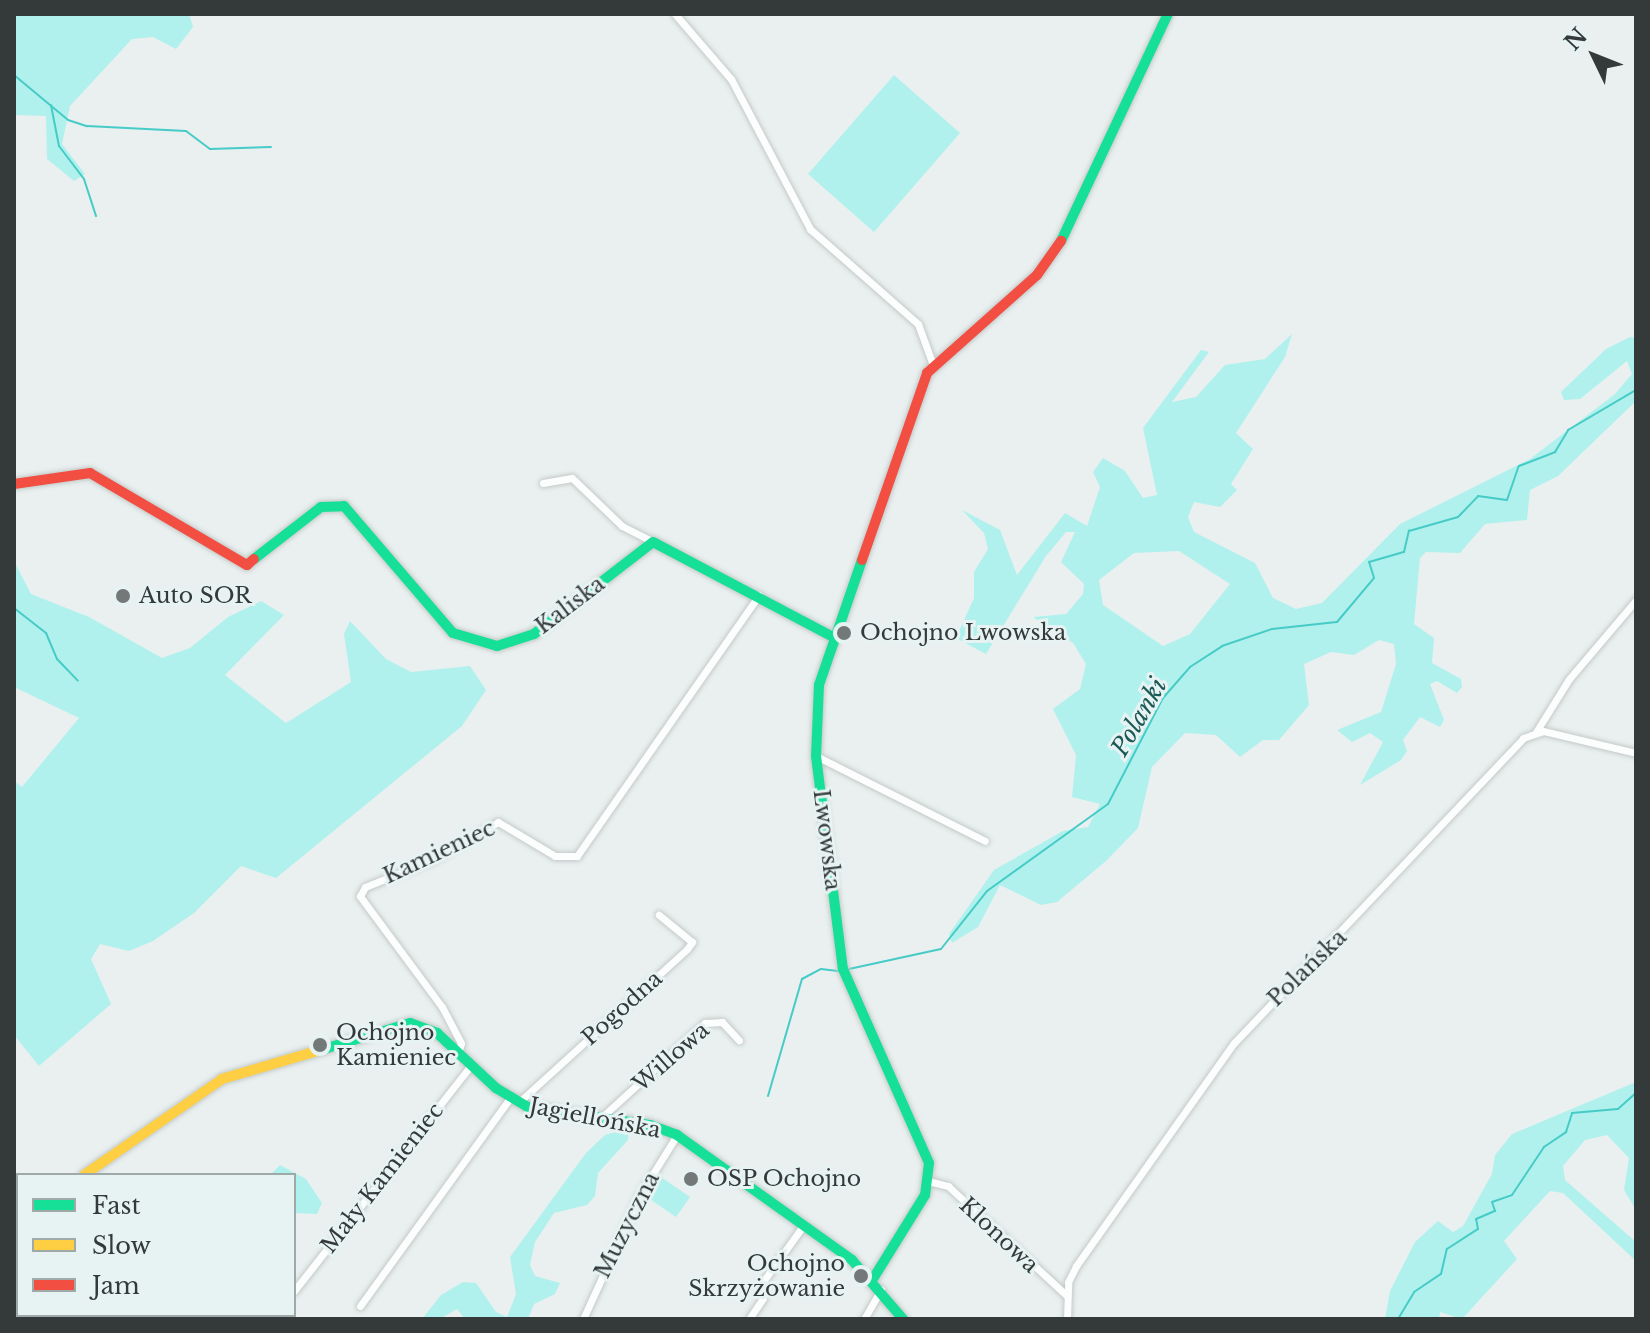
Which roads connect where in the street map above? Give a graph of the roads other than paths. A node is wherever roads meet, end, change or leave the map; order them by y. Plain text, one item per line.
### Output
1 (675, 14) edge
2 (1168, 14) edge
3 (933, 365) junction
4 (543, 483) dead end
5 (14, 484) edge
6 (653, 542) junction
7 (759, 595) junction
8 (1636, 600) edge
9 (835, 638) junction
10 (1536, 732) junction
11 (1636, 753) edge
12 (816, 756) junction
13 (985, 841) dead end
14 (659, 915) dead end
15 (739, 1040) dead end
16 (458, 1053) junction
17 (471, 1065) junction
18 (514, 1100) junction
19 (603, 1116) junction
20 (677, 1135) junction
21 (87, 1173) edge
22 (928, 1181) junction
23 (803, 1226) junction
24 (873, 1279) junction
25 (296, 1288) edge
26 (881, 1290) junction
27 (1067, 1296) junction
28 (360, 1306) dead end
29 (583, 1319) edge
30 (749, 1319) edge
31 (864, 1319) edge
32 (903, 1319) edge
33 (1067, 1319) edge

1 - 3 street
2 - 3 street, Lwowska
3 - 9 street, Lwowska
4 - 6 street
5 - 6 street, Kaliska
6 - 7 street
7 - 9 street
7 - 16 street, Kamieniec
8 - 10 street, Polańska
9 - 12 street, Lwowska
10 - 11 street
10 - 27 street, Polańska
12 - 13 street
12 - 22 street, Lwowska
14 - 18 street, Pogodna
15 - 19 street, Willowa
16 - 17 street, Jagiellońska
16 - 21 street, Jagiellońska
17 - 18 street, Jagiellońska
17 - 25 street, Mały Kamieniec
18 - 19 street, Jagiellońska
18 - 28 street
19 - 20 street, Jagiellońska
20 - 23 street, Jagiellońska
20 - 29 street, Muzyczna
22 - 24 street
22 - 27 street, Klonowa
23 - 24 street, Jagiellońska
23 - 30 street
24 - 26 street, Jagiellońska
26 - 31 street
26 - 32 street, Jagiellońska
27 - 33 street, Polańska

